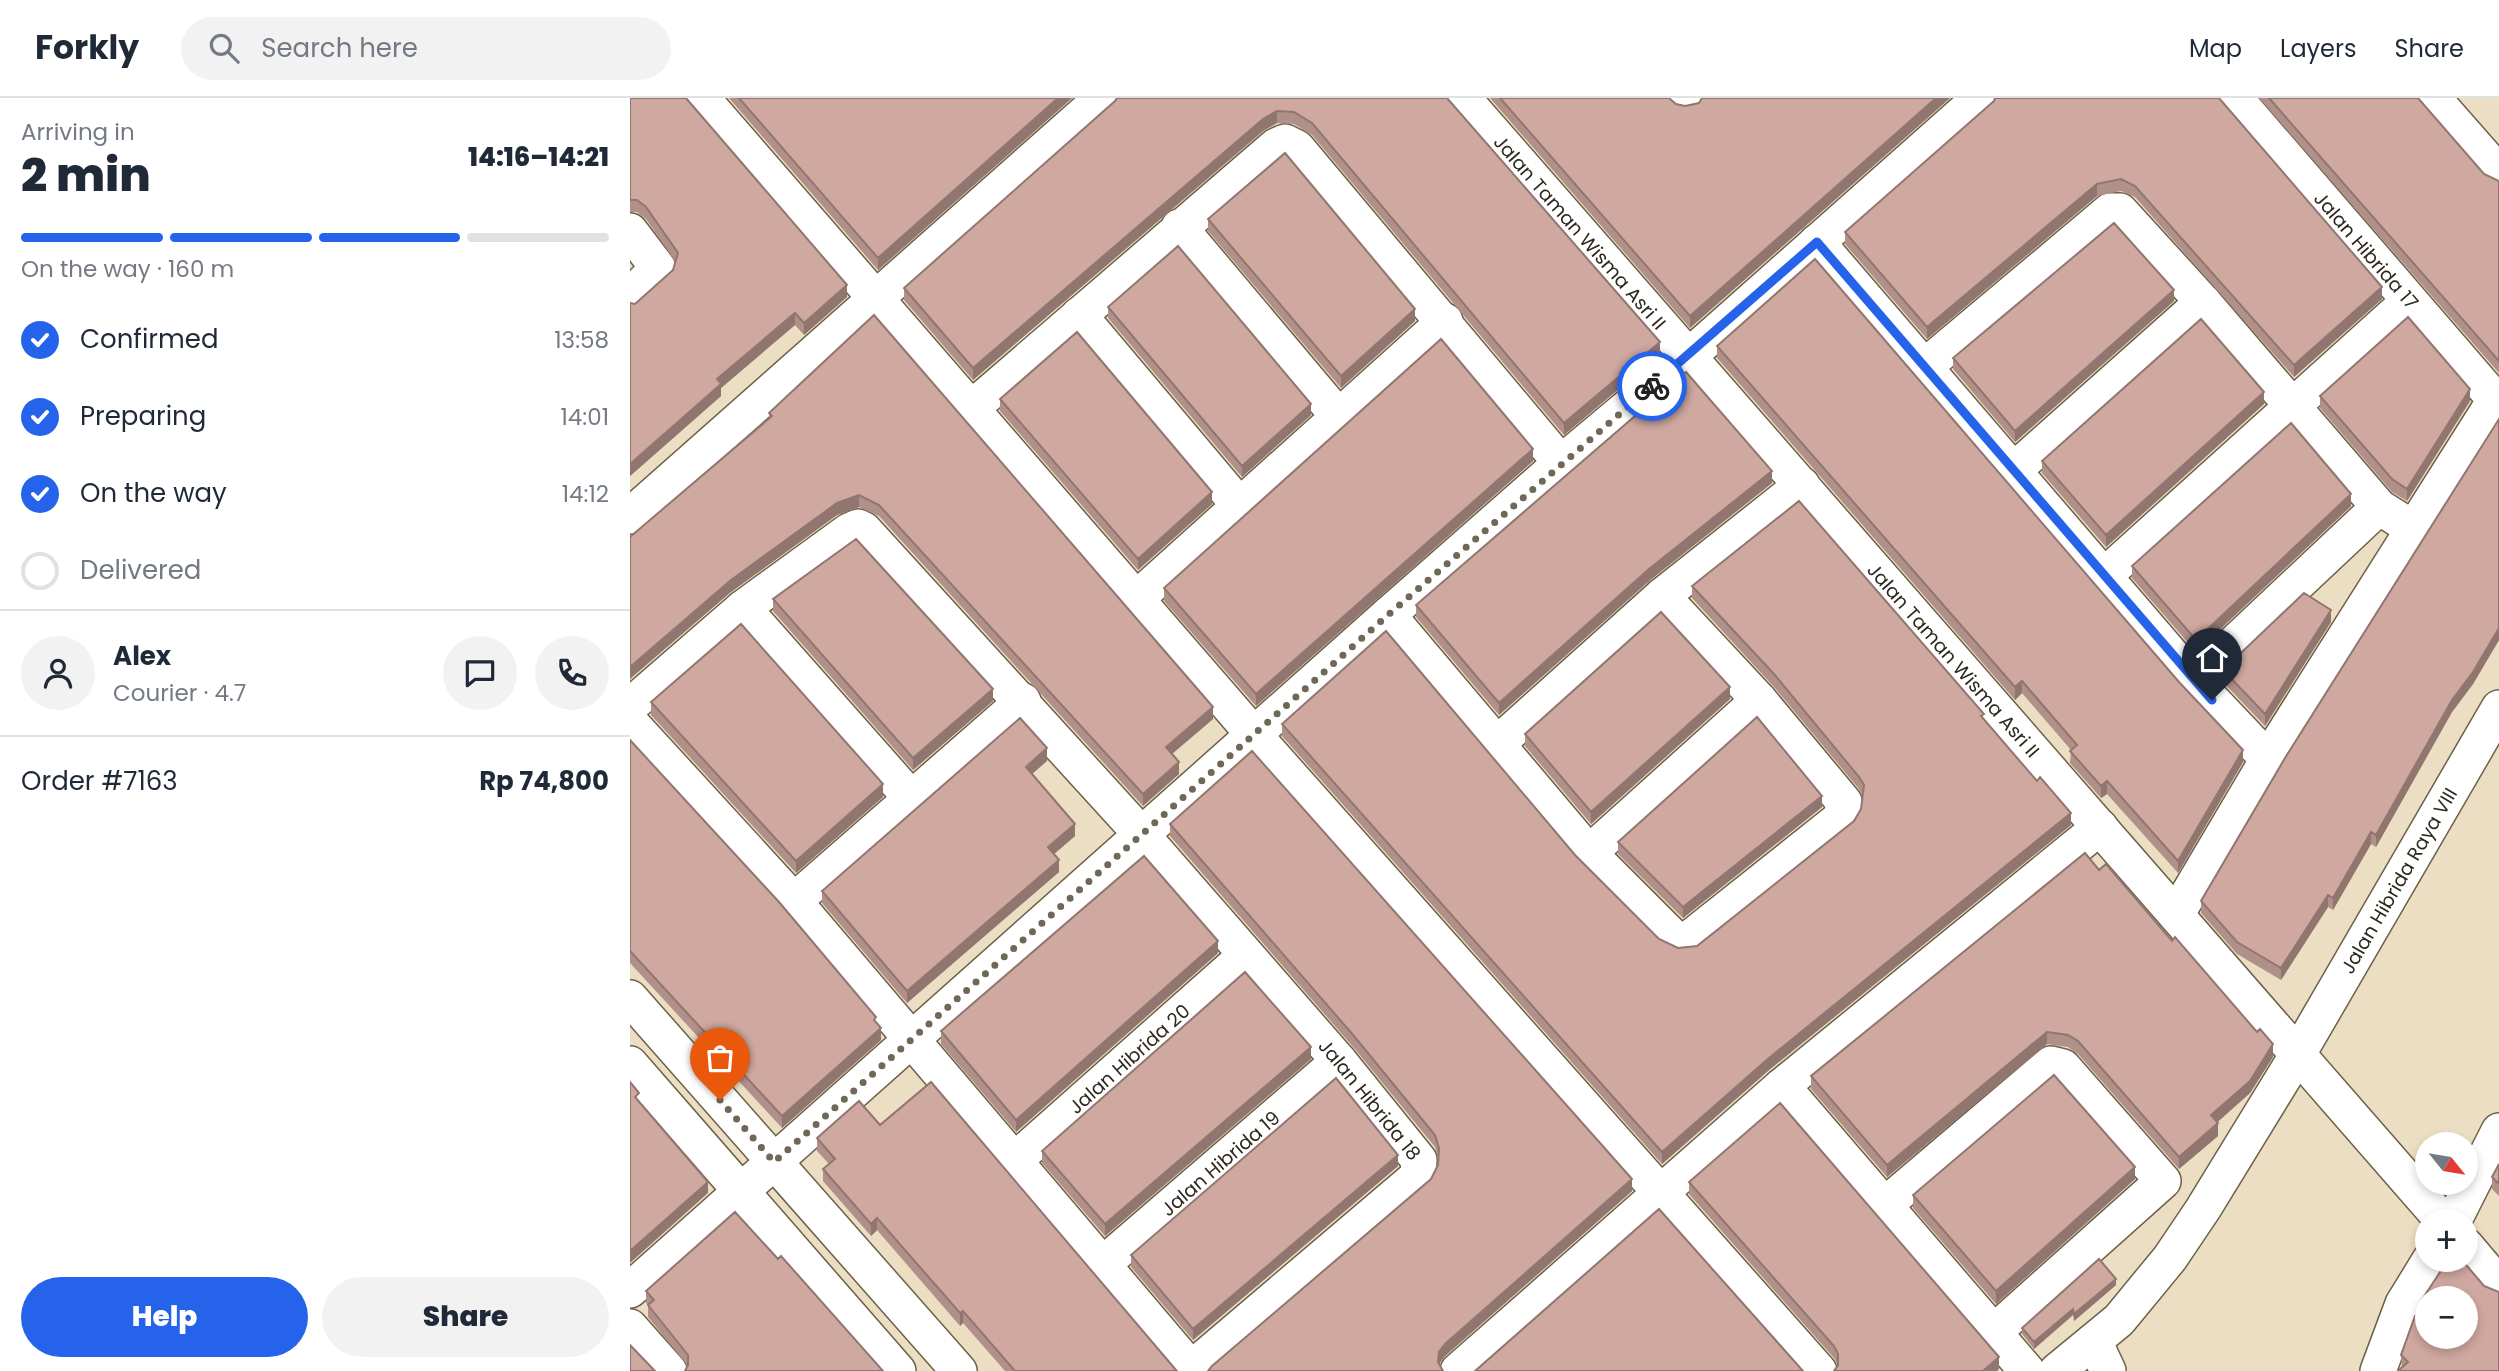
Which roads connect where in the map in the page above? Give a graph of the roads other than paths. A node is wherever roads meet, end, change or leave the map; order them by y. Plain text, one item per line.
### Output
1 (702, 98) edge
2 (1102, 98) edge
3 (1463, 98) edge
4 (1980, 98) edge
5 (2235, 98) edge
6 (2433, 98) edge
7 (2499, 173) edge
8 (1179, 227) junction
9 (630, 231) edge
10 (1817, 242) junction
11 (630, 296) edge
12 (875, 298) junction
13 (2203, 302) junction
14 (2409, 302) junction
15 (1079, 315) junction
16 (1445, 321) junction
17 (1689, 356) junction
18 (1923, 368) junction
19 (2497, 402) edge
20 (2291, 406) junction
21 (973, 407) junction
22 (1339, 417) junction
23 (1561, 463) junction
24 (2013, 471) junction
25 (1802, 485) junction
26 (1239, 505) junction
27 (2379, 507) junction
28 (630, 516) edge
29 (2414, 529) junction
30 (2104, 576) junction
31 (1662, 596) junction
32 (1136, 600) junction
33 (743, 608) junction
34 (1388, 615) junction
35 (2194, 681) junction
36 (1759, 699) junction
37 (1023, 701) junction
38 (630, 706) edge
39 (2499, 708) edge
40 (630, 722) edge
41 (1255, 736) junction
42 (1496, 745) junction
43 (2268, 759) junction
44 (911, 798) junction
45 (2100, 827) junction
46 (1141, 834) junction
47 (1589, 853) junction
48 (794, 901) junction
49 (2176, 915) junction
50 (1245, 956) junction
51 (630, 998) edge
52 (913, 1040) junction
53 (2298, 1054) junction
54 (1339, 1061) junction
55 (630, 1064) edge
56 (1782, 1086) junction
57 (2499, 1131) edge
58 (1014, 1161) junction
59 (774, 1162) junction
60 (2163, 1181) junction
61 (741, 1191) junction
62 (1663, 1193) junction
63 (1886, 1204) junction
64 (2203, 1209) junction
65 (2433, 1209) edge
66 (2460, 1209) edge
67 (2478, 1260) edge
68 (1102, 1265) junction
69 (2423, 1272) edge
70 (2498, 1282) edge
71 (630, 1290) edge
72 (630, 1327) edge
73 (1993, 1332) junction
74 (2101, 1356) edge
75 (1192, 1370) edge
76 (669, 1371) edge
77 (898, 1371) edge
78 (959, 1371) edge
79 (1458, 1371) edge
80 (1819, 1371) edge
81 (2027, 1371) edge
82 (2057, 1371) edge
83 (2378, 1371) edge

1 - 12 street
2 - 12 street
3 - 17 street, Jalan Taman Wisma Asri II
4 - 10 street
5 - 14 street, Jalan Hibrida 17
6 - 7 street
8 - 15 street
8 - 16 street
8 - 22 street
9 - 11 street
10 - 17 street
10 - 18 street
12 - 21 street
12 - 28 street
13 - 18 street
13 - 20 street
13 - 24 street
14 - 19 street, Jalan Hibrida 17
14 - 20 street
15 - 21 street
15 - 26 street
16 - 22 street
16 - 23 street
17 - 23 street
17 - 25 street, Jalan Taman Wisma Asri II
18 - 24 street
19 - 29 street
20 - 27 street
20 - 30 street
21 - 32 street
22 - 26 street
23 - 34 street
24 - 30 street
25 - 31 street
25 - 45 street, Jalan Taman Wisma Asri II
26 - 32 street
27 - 29 street
27 - 35 street
29 - 43 street
30 - 35 street
31 - 36 street
31 - 42 street
32 - 41 street
33 - 37 street, Jalan Hibrida 18
33 - 38 street
33 - 44 street
34 - 41 street
34 - 42 street
35 - 43 street
36 - 47 street
36 - 47 street
37 - 44 street
37 - 46 street, Jalan Hibrida 18
39 - 53 street, Jalan Hibrida Raya VIII
40 - 48 street
41 - 46 street
41 - 62 street
42 - 47 street
43 - 49 street
44 - 48 street
45 - 49 street, Jalan Taman Wisma Asri II
45 - 56 street
46 - 50 street, Jalan Hibrida 18
46 - 52 street
48 - 52 street
49 - 53 street, Jalan Taman Wisma Asri II
50 - 54 street, Jalan Hibrida 18
50 - 58 street, Jalan Hibrida 20
51 - 59 street
52 - 58 street
52 - 59 street
53 - 64 street, Jalan Hibrida Raya VIII
53 - 65 street, Jalan Taman Wisma Asri II
54 - 68 street, Jalan Hibrida 19
54 - 75 street, Jalan Hibrida 18
55 - 61 street
56 - 62 street
56 - 63 street
57 - 66 street
58 - 68 street
59 - 61 street
59 - 78 street
60 - 63 street
60 - 64 street
60 - 73 street
61 - 71 street
61 - 77 street
62 - 79 street
62 - 80 street
63 - 73 street
64 - 74 street, Jalan Hibrida Raya VIII
67 - 70 street
68 - 75 street
69 - 83 street
72 - 76 street
73 - 81 street
74 - 82 street, Jalan Hibrida Raya VIII

